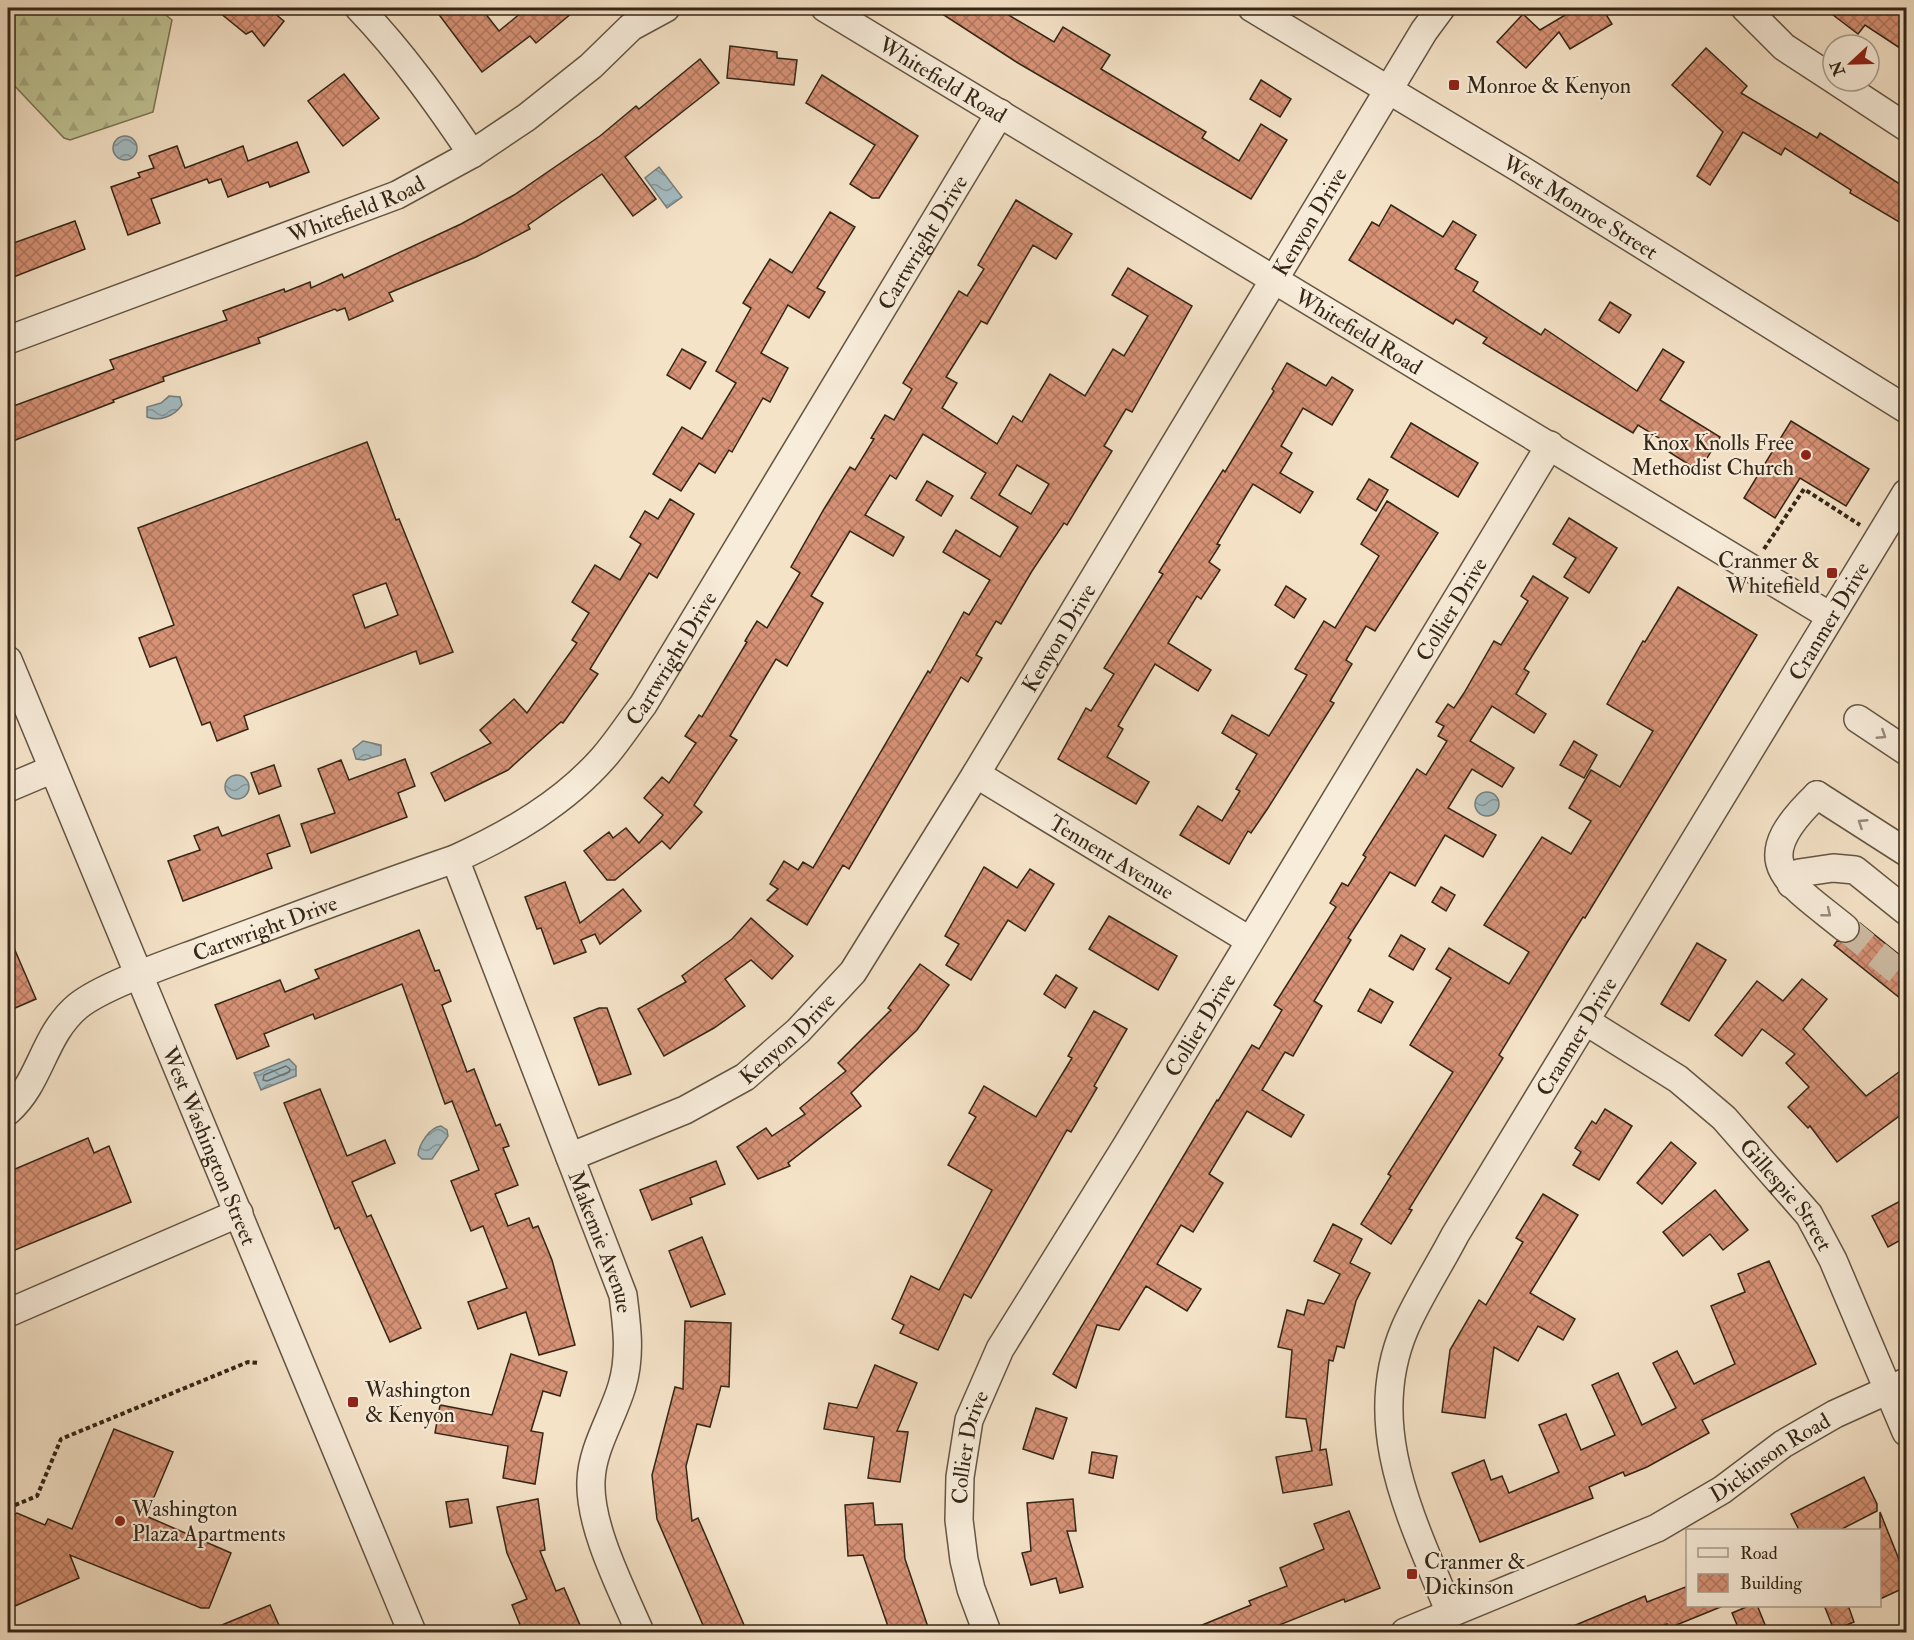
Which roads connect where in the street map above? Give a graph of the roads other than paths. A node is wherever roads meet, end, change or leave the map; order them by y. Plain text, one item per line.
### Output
1 (359, 8) edge
2 (666, 8) edge
3 (825, 8) edge
4 (1252, 8) edge
5 (1441, 8) edge
6 (1745, 8) edge
7 (1821, 71) edge
8 (1389, 90) junction
9 (1855, 93) edge
10 (1000, 113) junction
11 (1906, 127) edge
12 (472, 154) junction
13 (1274, 278) junction
14 (8, 340) edge
15 (1906, 409) edge
16 (1550, 446) junction
17 (1906, 493) edge
18 (1830, 616) junction
19 (8, 660) edge
20 (1858, 719) dead end
21 (1906, 751) edge
22 (53, 769) junction
23 (976, 774) junction
24 (8, 788) edge
25 (1906, 852) edge
26 (455, 859) junction
27 (1786, 876) junction
28 (1906, 911) edge
29 (1845, 928) tunnel mouth
30 (1249, 940) junction
31 (140, 976) junction
32 (1587, 1022) junction
33 (8, 1111) edge
34 (570, 1157) junction
35 (239, 1214) junction
36 (8, 1313) edge
37 (1898, 1386) edge
38 (1906, 1432) edge
39 (1450, 1613) junction
40 (412, 1632) edge
41 (640, 1632) edge
42 (987, 1632) edge
43 (1405, 1632) edge

1 - 12 street
2 - 12 street, Whitefield Road
3 - 10 street, Whitefield Road
4 - 8 street, West Monroe Street
5 - 8 street, Kenyon Drive
6 - 7 street
8 - 13 street, Kenyon Drive
8 - 15 street, West Monroe Street
9 - 11 street
10 - 13 street, Whitefield Road
10 - 26 street, Cartwright Drive
12 - 14 street, Whitefield Road
13 - 16 street, Whitefield Road
13 - 23 street, Kenyon Drive
16 - 18 street, Whitefield Road
16 - 30 street, Collier Drive
17 - 18 street, Cranmer Drive
18 - 32 street, Cranmer Drive
19 - 22 street, West Washington Street
20 -> 21 street
22 - 24 street
22 - 31 street, West Washington Street
23 - 30 street, Tennent Avenue
23 - 34 street, Kenyon Drive
25 -> 27 street
26 - 31 street, Cartwright Drive
26 - 34 street, Makemie Avenue
27 - 28 street
27 -> 29 street
30 - 42 street, Collier Drive
31 - 33 street, Cartwright Drive
31 - 35 street, West Washington Street
32 - 37 street, Gillespie Street
32 - 39 street, Cranmer Drive
34 - 41 street, Makemie Avenue
35 - 36 street
35 - 40 street, West Washington Street
37 - 38 street, Gillespie Street
37 - 39 street, Dickinson Road
39 - 43 street, Dickinson Road

